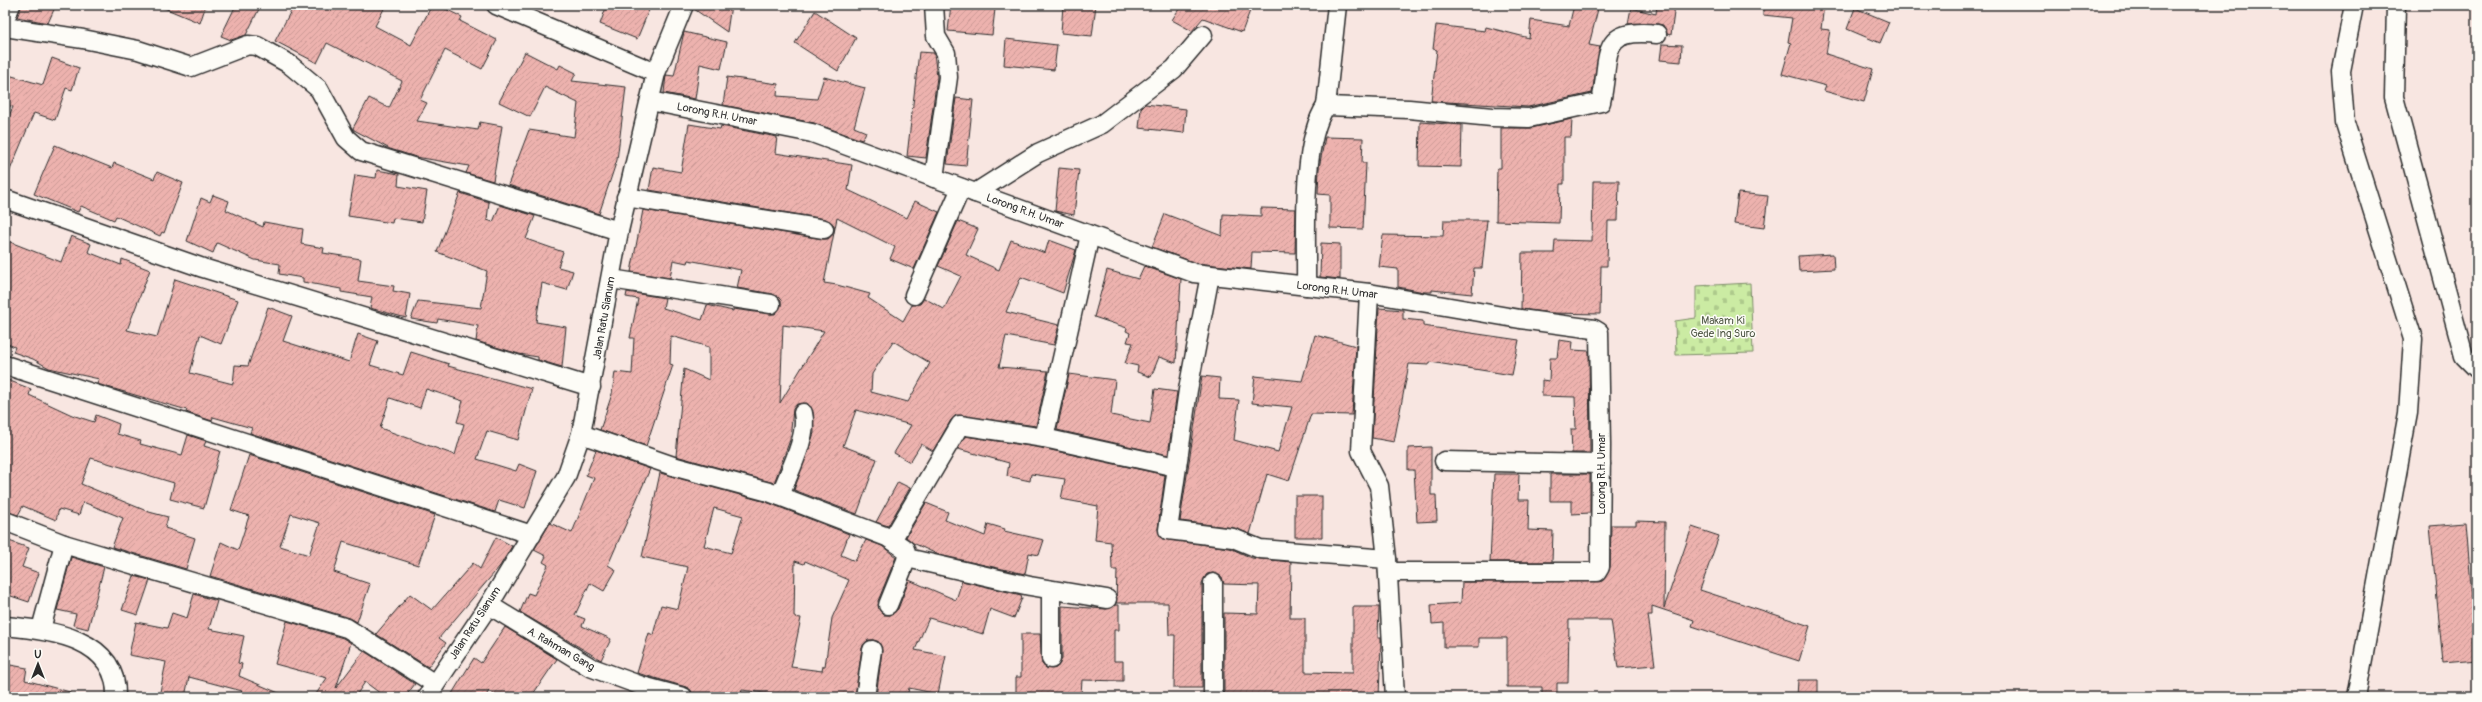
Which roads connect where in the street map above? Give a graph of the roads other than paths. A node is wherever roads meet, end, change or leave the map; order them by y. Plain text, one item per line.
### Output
1 (11, 5) edge
2 (496, 5) edge
3 (684, 5) edge
4 (934, 5) edge
5 (1337, 5) edge
6 (2354, 5) edge
7 (2396, 5) edge
8 (5, 19) edge
9 (5, 28) edge
10 (1658, 34) dead end
11 (1203, 35) dead end
12 (656, 73) junction
13 (650, 101) junction
14 (1326, 106) junction
15 (934, 178) junction
16 (968, 190) junction
17 (626, 197) junction
18 (5, 199) edge
19 (824, 229) dead end
20 (619, 231) junction
21 (1090, 235) junction
22 (1210, 275) junction
23 (611, 279) junction
24 (1306, 286) junction
25 (1369, 293) junction
26 (914, 295) dead end
27 (771, 304) dead end
28 (5, 366) edge
29 (2477, 369) edge
30 (591, 387) junction
31 (803, 413) dead end
32 (580, 434) junction
33 (1044, 438) junction
34 (1444, 461) dead end
35 (1601, 464) junction
36 (1176, 467) junction
37 (780, 496) junction
38 (5, 521) edge
39 (532, 535) junction
40 (892, 540) junction
41 (64, 544) junction
42 (907, 558) junction
43 (1387, 566) junction
44 (1213, 583) dead end
45 (1051, 590) junction
46 (1107, 599) dead end
47 (488, 605) junction
48 (888, 605) dead end
49 (5, 626) edge
50 (41, 629) junction
51 (872, 650) dead end
52 (1051, 659) dead end
53 (431, 691) edge
54 (116, 697) edge
55 (683, 697) edge
56 (864, 697) edge
57 (1213, 697) edge
58 (1395, 697) edge
59 (2356, 697) edge

1 - 8 street
2 - 12 street
3 - 12 street, Jalan Ratu Sianum
4 - 15 street
5 - 14 street
6 - 59 street
7 - 29 street
9 - 20 street
10 - 14 street
11 - 16 street
12 - 13 street, Jalan Ratu Sianum
13 - 15 street, Lorong R.H. Umar
13 - 17 street, Jalan Ratu Sianum
14 - 24 street
15 - 16 street, Lorong R.H. Umar
16 - 21 street, Lorong R.H. Umar
16 - 26 street
17 - 19 street
17 - 20 street, Jalan Ratu Sianum
18 - 30 street
20 - 23 street, Jalan Ratu Sianum
21 - 22 street, Lorong R.H. Umar
21 - 33 street
22 - 24 street, Lorong R.H. Umar
22 - 36 street
23 - 27 street
23 - 30 street, Jalan Ratu Sianum
24 - 25 street, Lorong R.H. Umar
25 - 35 street, Lorong R.H. Umar
25 - 43 street
28 - 39 street
30 - 32 street, Jalan Ratu Sianum
31 - 37 street
32 - 37 street
32 - 39 street, Jalan Ratu Sianum
33 - 36 street
33 - 40 street
34 - 35 street
35 - 43 street, Lorong R.H. Umar
36 - 43 street
37 - 40 street
38 - 41 street
39 - 47 street, Jalan Ratu Sianum
40 - 42 street
41 - 50 street
41 - 53 street
42 - 45 street
42 - 48 street
43 - 58 street
44 - 57 street
45 - 46 street
45 - 52 street
47 - 53 street, Jalan Ratu Sianum
47 - 55 street, A. Rahman Gang
49 - 50 street
50 - 54 street
51 - 56 street

